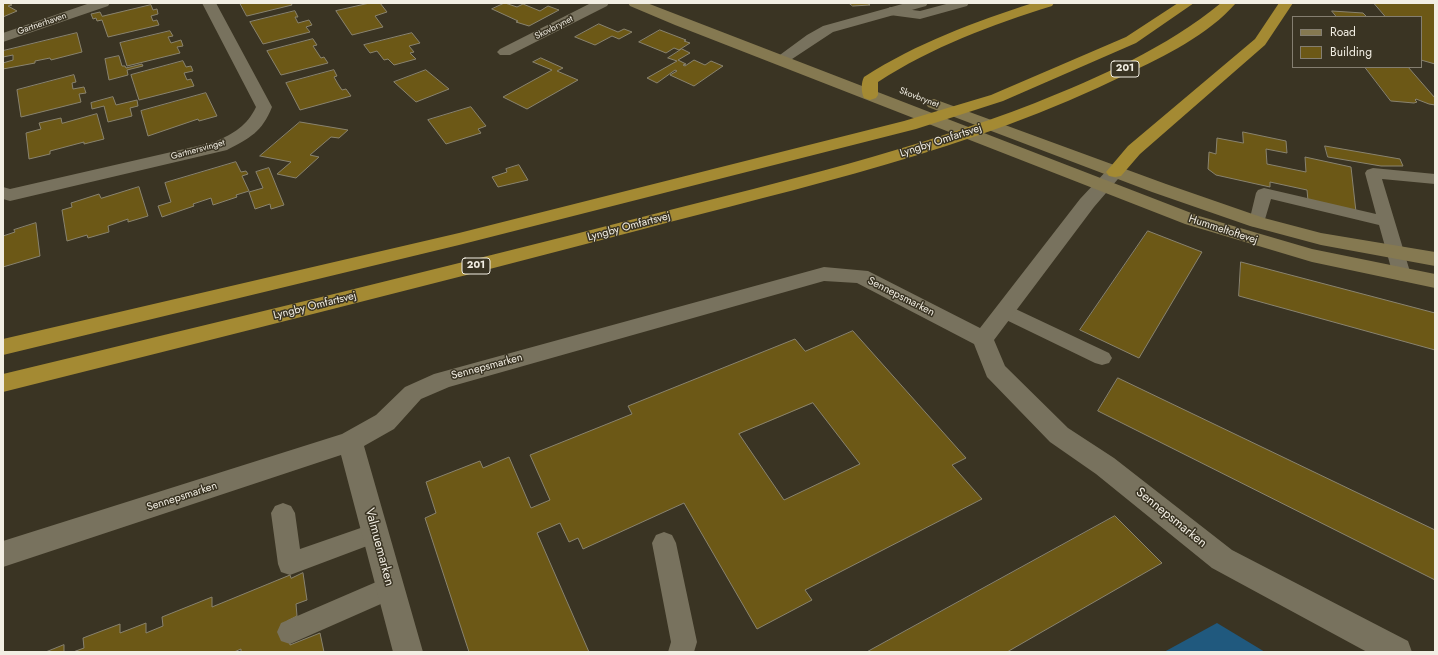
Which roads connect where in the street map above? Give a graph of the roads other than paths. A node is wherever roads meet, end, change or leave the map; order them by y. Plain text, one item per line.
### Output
1 (103, 3) edge
2 (209, 3) edge
3 (602, 3) edge
4 (635, 3) edge
5 (665, 3) edge
6 (921, 3) edge
7 (963, 3) edge
8 (1047, 3) edge
9 (1187, 3) edge
10 (1229, 3) edge
11 (1286, 3) edge
12 (890, 11) junction
13 (3, 38) edge
14 (794, 51) junction
15 (505, 52) dead end
16 (781, 60) junction
17 (827, 63) dead end
18 (855, 74) dead end
19 (880, 90) junction
20 (1043, 145) joint
21 (1019, 153) joint
22 (1108, 179) junction
23 (1435, 179) edge
24 (3, 193) edge
25 (1386, 221) junction
26 (1257, 222) junction
27 (1395, 253) junction
28 (1435, 259) edge
29 (1402, 275) junction
30 (1435, 281) edge
31 (1005, 311) junction
32 (983, 340) junction
33 (3, 347) edge
34 (1102, 358) dead end
35 (3, 383) edge
36 (350, 442) junction
37 (283, 513) dead end
38 (375, 532) junction
39 (664, 543) dead end
40 (3, 554) edge
41 (390, 588) junction
42 (290, 632) dead end
43 (408, 652) edge
44 (681, 652) edge
45 (1397, 652) edge

1 - 13 street, Gartnerhaven
2 - 24 street, Gartnersvinget
3 - 15 street, Skovbrynet
4 - 16 street, Skovbrynet
5 - 14 street
6 - 12 street
7 - 12 lane
8 - 19 highway
9 - 33 highway, Lyngby Omfartsvej / 201
10 - 35 highway, Lyngby Omfartsvej / 201
11 - 22 highway
12 - 14 street
14 - 16 street
14 - 17 street
16 - 19 street, Skovbrynet
18 - 19 street, Skovbrynet
19 - 20 street, Skovbrynet
19 - 21 street, Skovbrynet
20 - 22 street, Hummeltoftevej
21 - 22 street, Hummeltoftevej
22 - 26 street, Hummeltoftevej
22 - 29 street, Hummeltoftevej
22 - 31 street
23 - 25 lane
25 - 26 lane
25 - 27 lane
26 - 27 street, Hummeltoftevej
27 - 28 street, Hummeltoftevej
27 - 29 lane
29 - 30 street, Hummeltoftevej
31 - 32 street
31 - 34 lane
32 - 36 street, Sennepsmarken
32 - 45 street, Sennepsmarken
36 - 38 street, Valmuemarken
36 - 40 street, Sennepsmarken
37 - 38 lane
38 - 41 street, Valmuemarken
39 - 44 lane
41 - 42 lane
41 - 43 street, Valmuemarken

